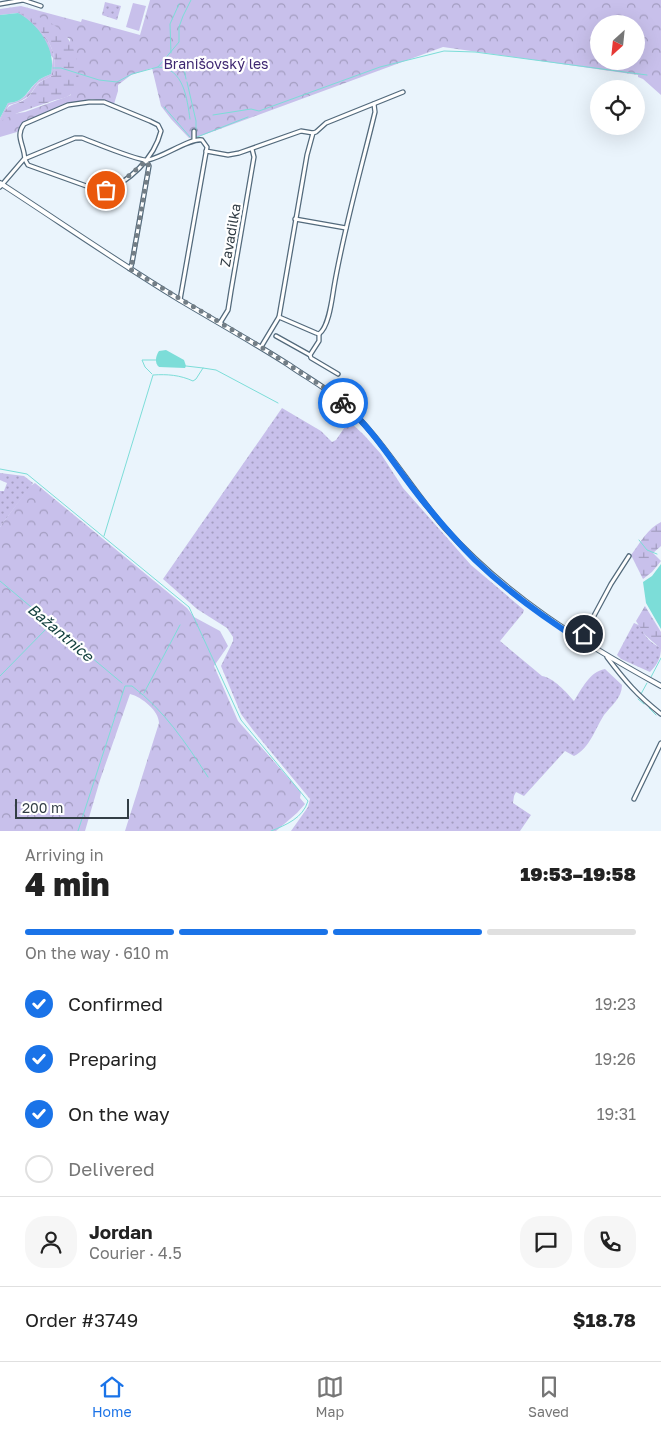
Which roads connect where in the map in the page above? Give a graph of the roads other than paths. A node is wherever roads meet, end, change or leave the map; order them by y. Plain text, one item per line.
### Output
1 (0, 4) edge
2 (42, 6) dead end
3 (403, 92) dead end
4 (374, 104) junction
5 (194, 131) dead end
6 (313, 133) junction
7 (194, 140) junction
8 (252, 149) junction
9 (206, 151) junction
10 (24, 159) junction
11 (146, 161) junction
12 (1, 185) edge
13 (295, 219) junction
14 (346, 228) junction
15 (130, 269) junction
16 (180, 300) junction
17 (279, 317) junction
18 (220, 323) junction
19 (319, 334) junction
20 (276, 336) dead end
21 (261, 347) junction
22 (310, 355) junction
23 (338, 374) dead end
24 (629, 556) dead end
25 (581, 641) junction
26 (607, 656) junction
27 (661, 686) edge
28 (661, 714) edge
29 (661, 743) edge
30 (634, 799) dead end

1 - 2 street
3 - 4 street
4 - 6 street
4 - 14 street
5 - 7 street
6 - 8 street
6 - 13 street
7 - 9 street
7 - 11 street
8 - 9 street
8 - 18 street, Zavadilka
9 - 16 street
10 - 11 street
10 - 11 street
10 - 11 street
10 - 12 street
11 - 15 street
12 - 15 street
13 - 14 street
13 - 17 street
14 - 19 street
15 - 16 street
16 - 18 street
17 - 19 street
17 - 21 street
18 - 21 street
19 - 22 street
20 - 22 street
21 - 25 street
22 - 23 street
24 - 25 street
25 - 26 street
26 - 27 street
26 - 28 street
29 - 30 street

